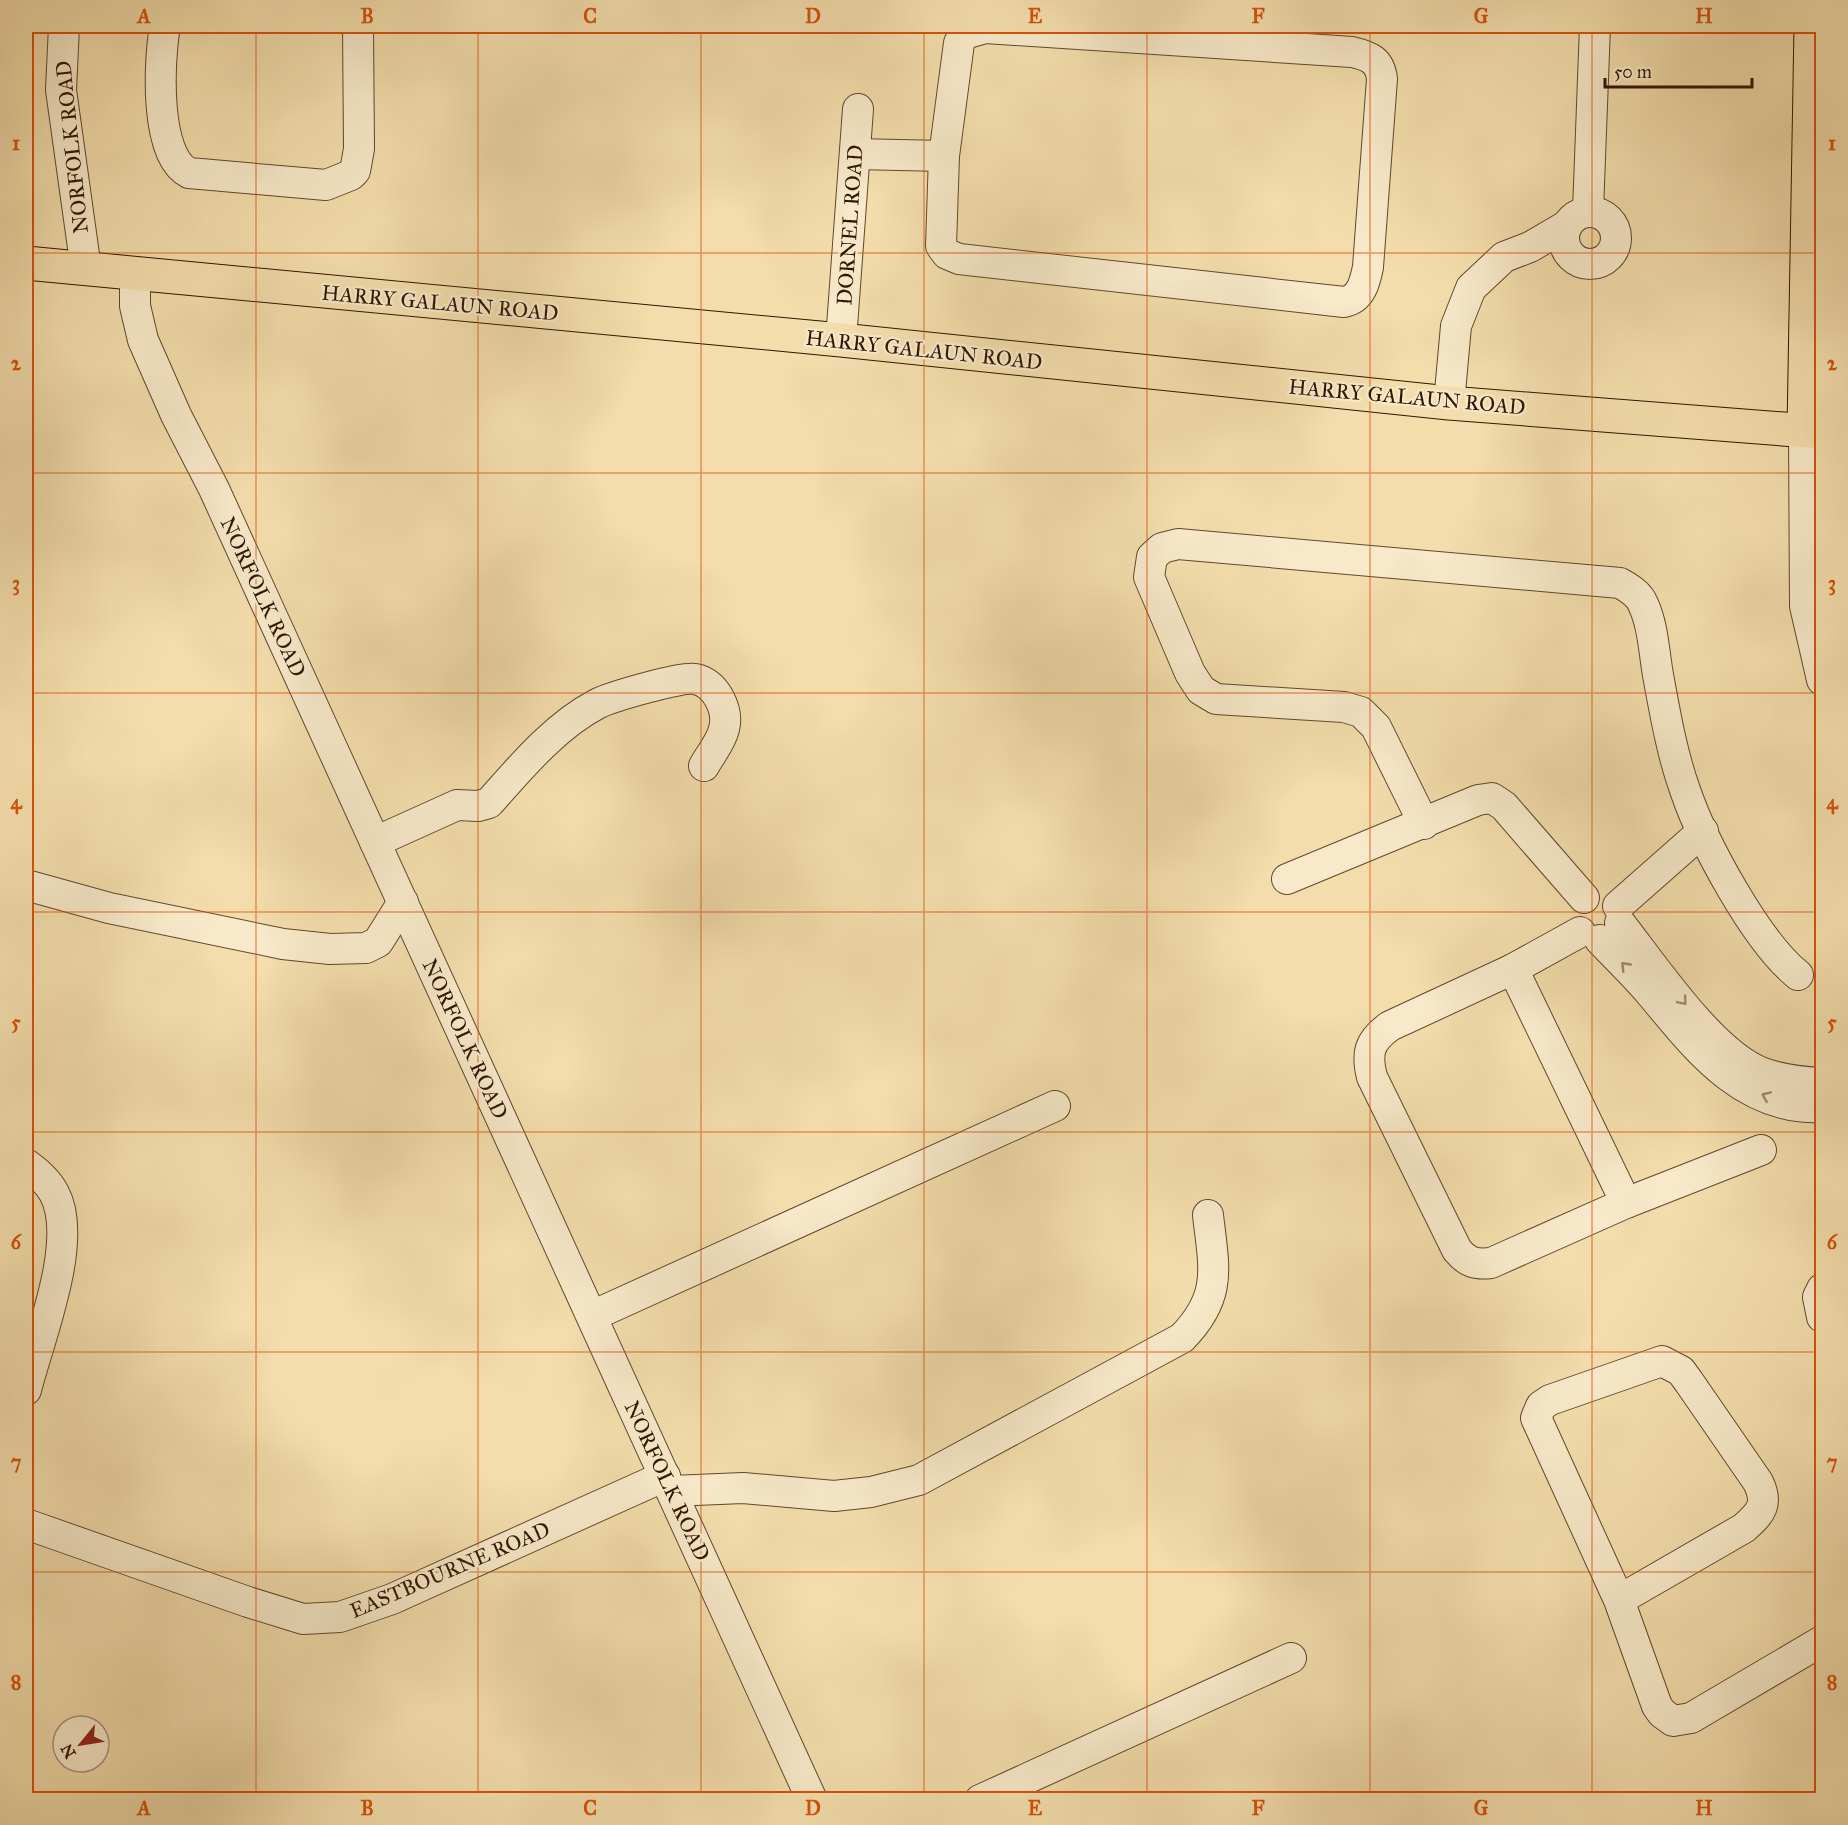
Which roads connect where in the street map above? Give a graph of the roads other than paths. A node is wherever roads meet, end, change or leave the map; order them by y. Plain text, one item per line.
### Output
1 (64, 26) edge
2 (165, 26) edge
3 (358, 26) edge
4 (1595, 26) edge
5 (1811, 26) edge
6 (858, 109) dead end
7 (855, 154) junction
8 (944, 156) junction
9 (26, 263) edge
10 (86, 268) junction
11 (135, 274) junction
12 (841, 340) junction
13 (1449, 403) junction
14 (1813, 431) edge
15 (1822, 680) edge
16 (704, 766) dead end
17 (1424, 824) junction
18 (1703, 831) junction
19 (375, 842) junction
20 (1287, 879) dead end
21 (26, 885) edge
22 (403, 902) junction
23 (1605, 925) junction
24 (1513, 969) junction
25 (1798, 975) dead end
26 (1822, 1083) edge
27 (1055, 1106) dead end
28 (1822, 1107) edge
29 (1761, 1149) dead end
30 (26, 1164) edge
31 (1626, 1203) junction
32 (1208, 1215) dead end
33 (1822, 1289) edge
34 (592, 1316) junction
35 (1822, 1317) edge
36 (27, 1378) edge
37 (668, 1483) junction
38 (26, 1524) edge
39 (1619, 1600) junction
40 (1822, 1641) edge
41 (1292, 1658) dead end
42 (812, 1800) edge
43 (980, 1800) edge

1 - 10 street, NORFOLK ROAD
2 - 3 street
4 - 13 street
5 - 14 main road
6 - 7 street, DORNEL ROAD
7 - 8 street
7 - 12 street, DORNEL ROAD
8 - 8 street
9 - 10 main road, HARRY GALAUN ROAD
10 - 11 main road, HARRY GALAUN ROAD
11 - 12 main road, HARRY GALAUN ROAD
11 - 19 street, NORFOLK ROAD
12 - 13 main road, HARRY GALAUN ROAD
13 - 14 main road, HARRY GALAUN ROAD
14 - 15 street
16 - 19 street
17 - 18 street
17 - 20 street
17 - 23 street
18 - 23 street
18 - 25 street
19 - 22 street, NORFOLK ROAD
21 - 22 street
22 - 34 street, NORFOLK ROAD
23 - 24 street
23 -> 26 street
28 -> 23 street
24 - 31 street
24 - 31 street
27 - 34 street
29 - 31 street
30 - 36 street
32 - 37 street
33 - 35 street
34 - 37 street, NORFOLK ROAD
37 - 38 street, EASTBOURNE ROAD
37 - 42 street, NORFOLK ROAD
39 - 39 street
39 - 40 street
41 - 43 street

